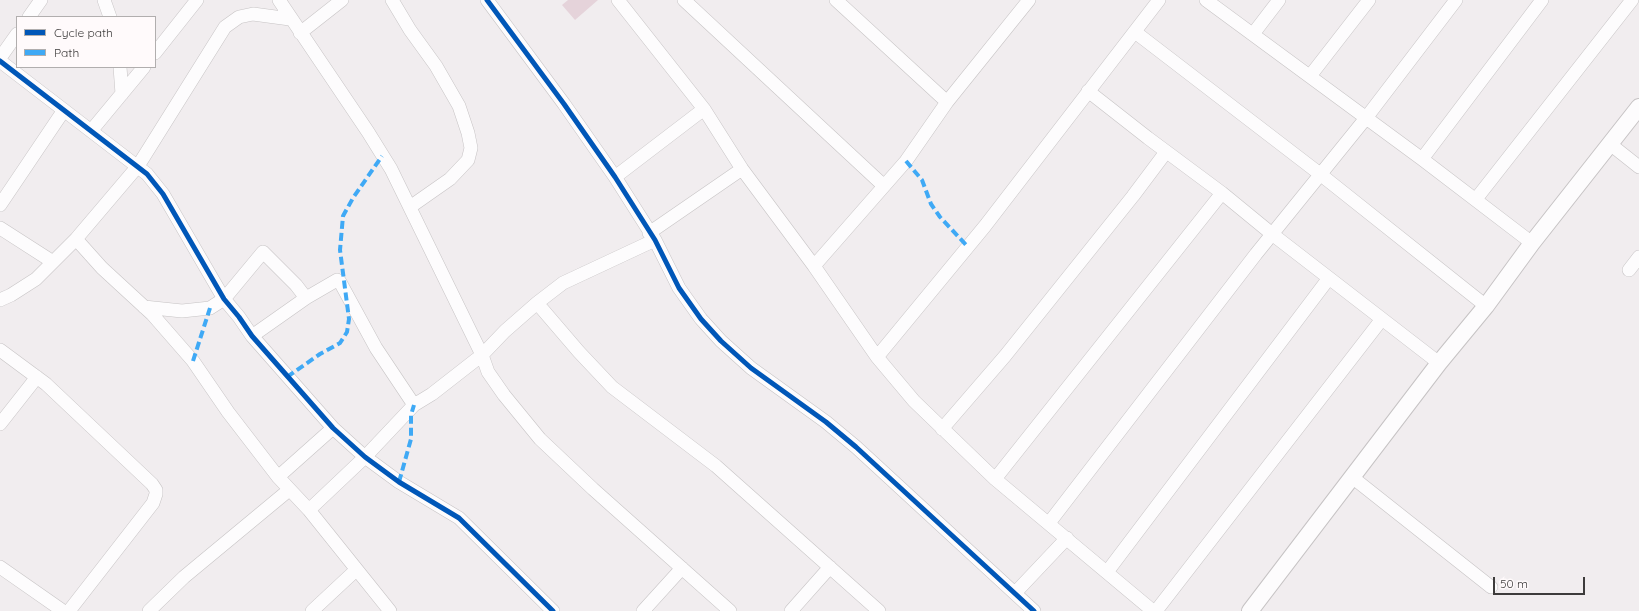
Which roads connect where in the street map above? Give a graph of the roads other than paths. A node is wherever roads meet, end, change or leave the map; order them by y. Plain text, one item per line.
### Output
1 (41, 0) edge
2 (104, 0) edge
3 (197, 0) edge
4 (279, 0) edge
5 (342, 0) edge
6 (392, 0) edge
7 (487, 0) edge
8 (618, 0) edge
9 (684, 0) edge
10 (836, 0) edge
11 (1029, 0) edge
12 (1159, 0) edge
13 (1206, 0) edge
14 (1279, 0) edge
15 (1369, 0) edge
16 (1456, 0) edge
17 (1542, 0) edge
18 (1632, 0) edge
19 (30, 16) edge
20 (110, 16) edge
21 (290, 19) junction
22 (1135, 32) junction
23 (300, 33) junction
24 (1253, 34) junction
25 (16, 36) edge
26 (156, 52) edge
27 (0, 60) edge
28 (120, 68) edge
29 (143, 68) edge
30 (1310, 76) junction
31 (1088, 91) junction
32 (122, 94) junction
33 (947, 102) junction
34 (1639, 108) edge
35 (704, 109) junction
36 (64, 110) junction
37 (1366, 118) junction
38 (91, 131) junction
39 (1610, 144) junction
40 (1166, 152) junction
41 (1422, 158) junction
42 (138, 166) junction
43 (1639, 167) edge
44 (742, 169) junction
45 (1320, 174) junction
46 (615, 177) junction
47 (884, 186) junction
48 (1222, 193) junction
49 (1476, 199) junction
50 (0, 205) edge
51 (410, 207) junction
52 (0, 228) edge
53 (1272, 234) junction
54 (652, 236) junction
55 (76, 239) junction
56 (1532, 243) junction
57 (1639, 257) edge
58 (53, 262) junction
59 (814, 266) junction
60 (1629, 270) dead end
61 (1329, 278) junction
62 (306, 298) junction
63 (224, 299) junction
64 (0, 300) edge
65 (537, 303) junction
66 (1486, 306) junction
67 (144, 307) junction
68 (1382, 319) junction
69 (252, 336) junction
70 (0, 350) edge
71 (482, 355) junction
72 (877, 357) junction
73 (1439, 363) junction
74 (37, 377) junction
75 (414, 405) junction
76 (0, 424) edge
77 (333, 428) junction
78 (942, 429) junction
79 (365, 457) junction
80 (278, 477) junction
81 (1352, 477) junction
82 (995, 479) junction
83 (290, 490) junction
84 (309, 510) junction
85 (1049, 523) junction
86 (1068, 538) junction
87 (0, 567) edge
88 (830, 567) junction
89 (682, 568) junction
90 (356, 570) junction
91 (1107, 572) junction
92 (1492, 587) dead end
93 (1015, 594) junction
94 (64, 611) edge
95 (69, 611) edge
96 (149, 611) edge
97 (312, 611) edge
98 (390, 611) edge
99 (553, 611) edge
100 (643, 611) edge
101 (730, 611) edge
102 (791, 611) edge
103 (879, 611) edge
104 (1034, 611) edge
105 (1154, 611) edge
106 (1250, 611) edge

1 - 19 street
2 - 20 street
3 - 26 street
4 - 21 street
5 - 23 street
6 - 51 street
7 - 46 street
8 - 35 street
9 - 47 street
10 - 33 street
11 - 33 street
12 - 22 street
13 - 24 street
14 - 24 street
15 - 30 street
16 - 37 street
17 - 41 street
18 - 49 street
21 - 23 street
21 - 42 street
22 - 31 street
22 - 45 street
23 - 51 street
24 - 30 street
25 - 27 street
27 - 36 street
28 - 32 street
29 - 32 street
30 - 37 street
31 - 40 street
31 - 72 street
32 - 38 street
33 - 47 street
34 - 39 street
35 - 44 street
35 - 46 street
36 - 38 street
36 - 50 street
37 - 41 street
37 - 45 street
38 - 42 street
39 - 43 street
39 - 56 street
40 - 48 street
40 - 78 street
41 - 49 street
42 - 55 street
42 - 63 street
44 - 54 street
44 - 59 street
45 - 53 street
45 - 66 street
46 - 54 street
47 - 59 street
48 - 53 street
48 - 82 street
49 - 56 street
51 - 71 street
52 - 58 street
53 - 61 street
53 - 85 street
54 - 65 street
54 - 93 street
55 - 58 street
55 - 67 street
56 - 66 street
57 - 60 street
58 - 64 street
59 - 72 street
61 - 68 street
61 - 91 street
62 - 63 street
62 - 69 street
62 - 75 street
63 - 67 street
63 - 69 street
65 - 71 street
65 - 88 street
66 - 73 street
67 - 80 street
68 - 73 street
68 - 105 street
69 - 77 street
70 - 74 street
71 - 75 street
71 - 89 street
72 - 78 street
73 - 81 street
74 - 76 street
74 - 95 street
75 - 79 street
77 - 79 street
77 - 80 street
78 - 82 street
79 - 84 street
79 - 99 street
80 - 83 street
81 - 92 street
81 - 106 street
82 - 85 street
83 - 84 street
83 - 96 street
84 - 90 street
85 - 86 street
86 - 91 street
86 - 93 street
87 - 94 street
88 - 102 street
88 - 103 street
89 - 100 street
89 - 101 street
90 - 97 street
90 - 98 street
91 - 105 street
93 - 104 street

